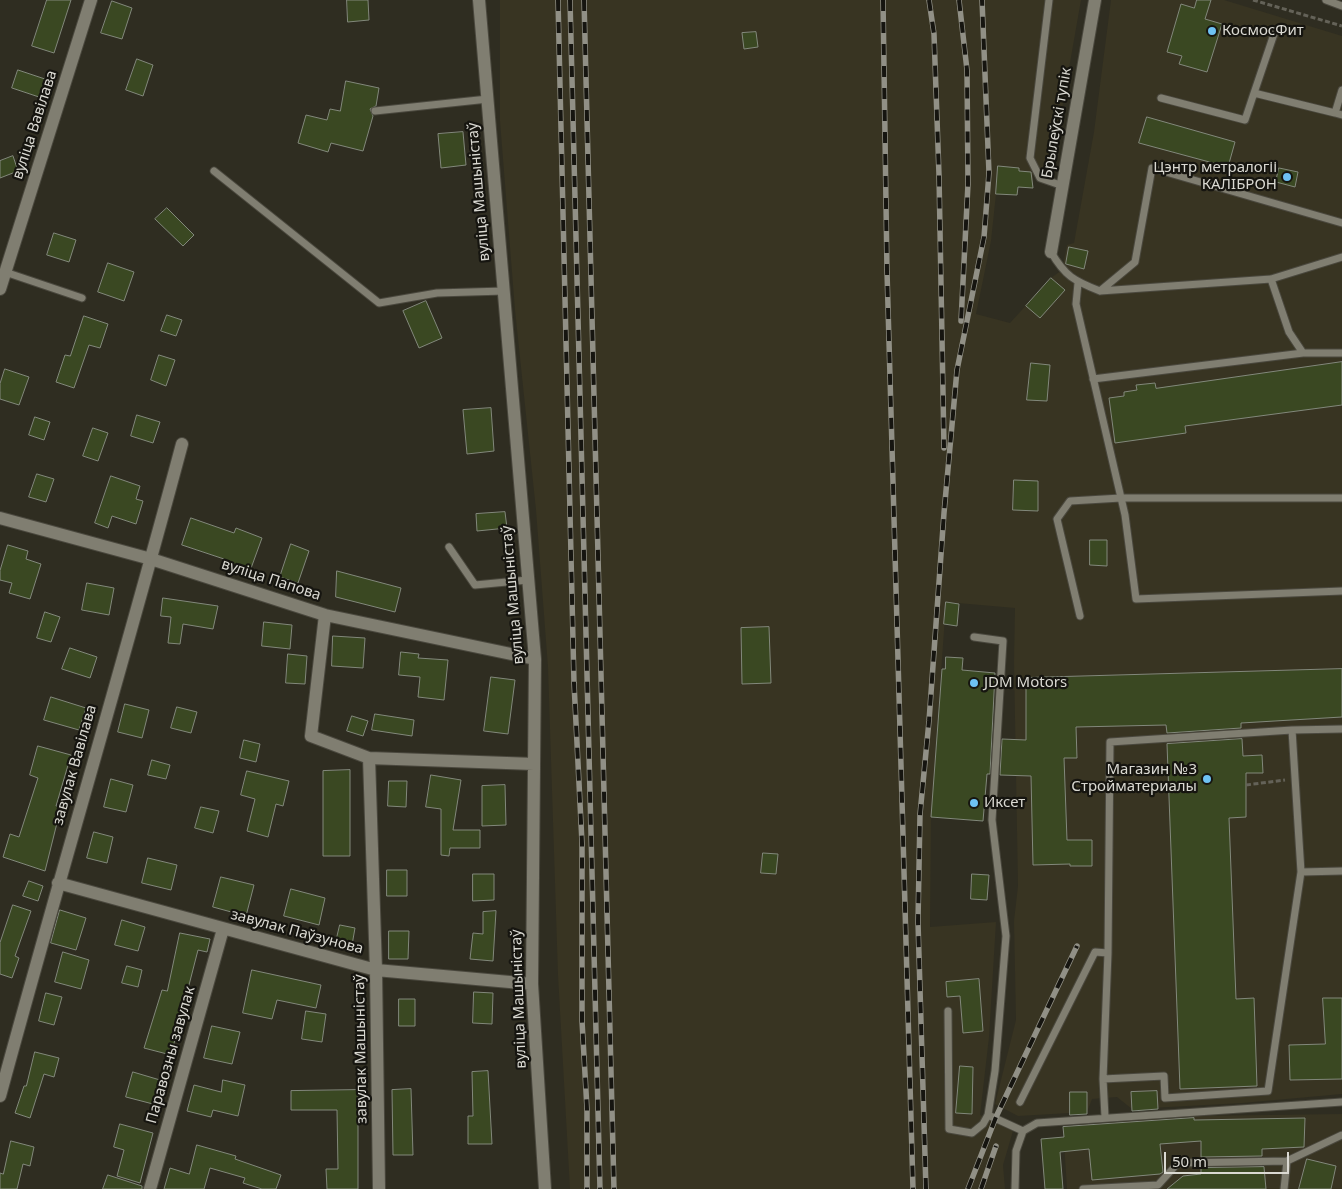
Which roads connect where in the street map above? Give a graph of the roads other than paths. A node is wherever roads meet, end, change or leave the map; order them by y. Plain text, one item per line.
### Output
1 (91, 0) edge
2 (479, 0) edge
3 (1049, 0) edge
4 (1095, 0) edge
5 (1326, 0) edge
6 (1342, 6) edge
7 (1274, 34) dead end
8 (1342, 90) edge
9 (1254, 93) junction
10 (1161, 98) dead end
11 (488, 99) junction
12 (375, 111) dead end
13 (1338, 114) edge
14 (214, 171) dead end
15 (1063, 186) junction
16 (1342, 223) edge
17 (1051, 252) joint
18 (1342, 258) edge
19 (5, 272) junction
20 (1271, 279) junction
21 (1078, 283) junction
22 (0, 289) edge
23 (504, 291) junction
24 (1100, 291) junction
25 (82, 298) dead end
26 (1303, 353) junction
27 (1342, 353) edge
28 (1093, 379) junction
29 (182, 444) dead end
30 (1120, 498) junction
31 (1342, 498) edge
32 (0, 518) edge
33 (449, 547) dead end
34 (151, 560) junction
35 (528, 580) junction
36 (1342, 591) edge
37 (325, 615) junction
38 (1080, 616) dead end
39 (974, 637) dead end
40 (535, 659) junction
41 (1342, 729) edge
42 (1292, 730) junction
43 (369, 758) junction
44 (534, 764) junction
45 (1342, 871) edge
46 (1301, 872) junction
47 (58, 882) junction
48 (223, 929) junction
49 (1108, 952) junction
50 (376, 970) junction
51 (532, 984) junction
52 (948, 1011) dead end
53 (1103, 1079) junction
54 (0, 1096) edge
55 (1020, 1102) dead end
56 (1342, 1102) edge
57 (988, 1115) junction
58 (1105, 1117) junction
59 (1023, 1131) junction
60 (1342, 1135) edge
61 (1287, 1161) junction
62 (150, 1189) edge
63 (379, 1189) edge
64 (545, 1189) edge
65 (1015, 1189) edge
66 (1083, 1189) edge
67 (1284, 1189) edge

1 - 19 street, вуліца Вавілава
2 - 11 street, вуліца Машыністаў
3 - 15 lane
4 - 15 street, Брылеўскі тупік
5 - 6 lane
7 - 9 lane
8 - 13 lane
9 - 10 lane
9 - 13 lane
11 - 12 lane
11 - 23 street, вуліца Машыністаў
14 - 23 lane
15 - 17 street, Брылеўскі тупік
16 - 24 lane
17 - 21 lane
18 - 20 lane
19 - 22 street, вуліца Вавілава
19 - 25 lane
20 - 24 lane
20 - 26 lane
21 - 24 lane
21 - 28 lane
23 - 35 street, вуліца Машыністаў
26 - 27 lane
26 - 28 lane
28 - 30 lane
29 - 34 street, завулак Вавілава
30 - 31 lane
30 - 36 lane
30 - 38 lane
32 - 34 street, вуліца Папова
33 - 35 lane
34 - 37 street, вуліца Папова
34 - 47 street, завулак Вавілава
35 - 40 street, вуліца Машыністаў
37 - 40 street, вуліца Папова
37 - 43 street
39 - 57 lane
40 - 44 street, вуліца Машыністаў
41 - 42 lane
42 - 46 lane
42 - 49 lane
43 - 44 street
43 - 50 street, завулак Машыністаў
44 - 51 street, вуліца Машыністаў
45 - 46 lane
46 - 53 lane
47 - 48 street, завулак Паўзунова
47 - 54 street, завулак Вавілава
48 - 50 street, завулак Паўзунова
48 - 62 street, Паравозны завулак
49 - 53 lane
49 - 55 lane
50 - 51 street, завулак Паўзунова
50 - 63 street, завулак Машыністаў
51 - 64 street, вуліца Машыністаў
52 - 57 lane
53 - 58 lane
56 - 58 lane
57 - 59 lane
58 - 59 lane
59 - 65 lane
60 - 61 lane
61 - 66 lane
61 - 67 lane

